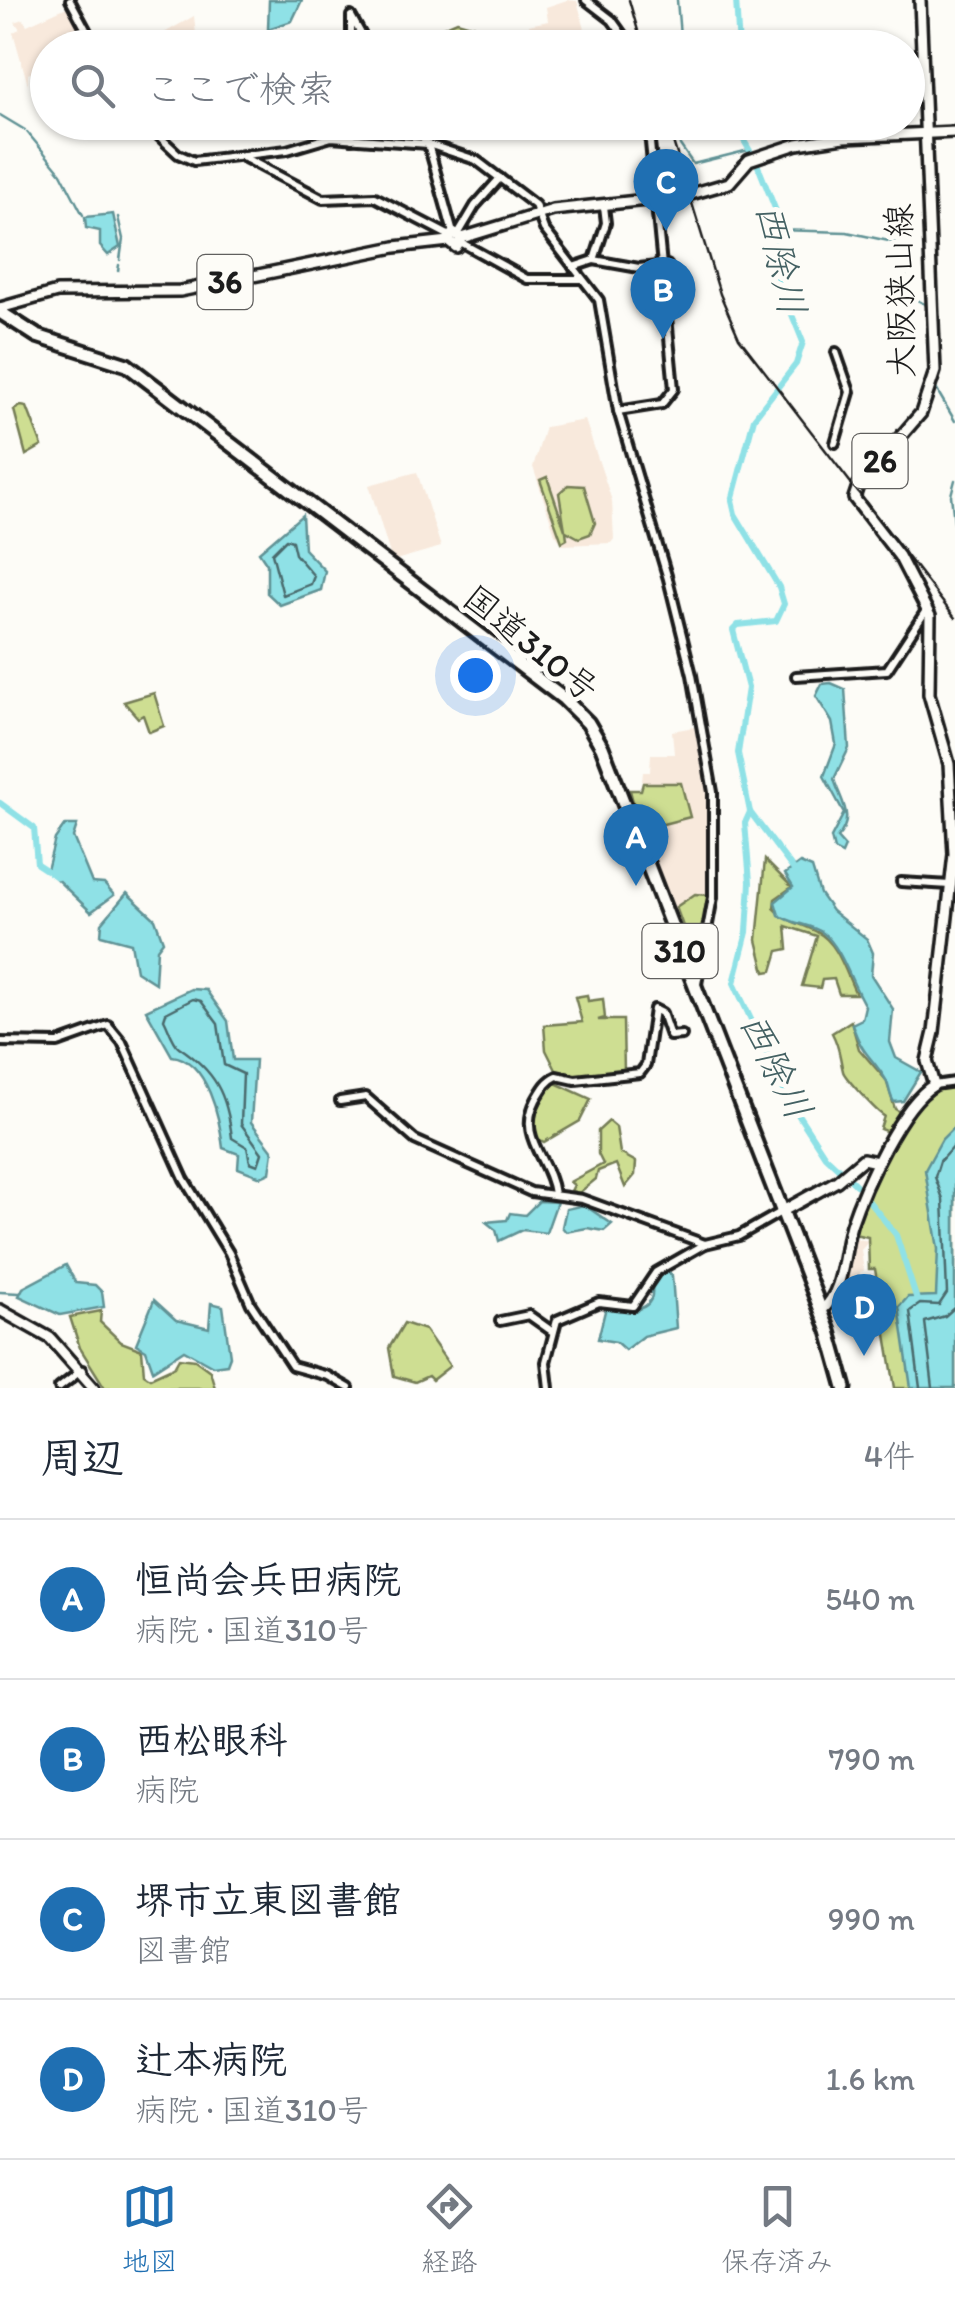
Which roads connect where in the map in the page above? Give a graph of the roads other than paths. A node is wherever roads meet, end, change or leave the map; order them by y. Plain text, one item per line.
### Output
1 (586, 0) edge
2 (920, 0) edge
3 (73, 1) edge
4 (87, 30) edge
5 (351, 30) edge
6 (359, 30) edge
7 (619, 30) edge
8 (921, 30) edge
9 (955, 132) edge
10 (925, 134) edge
11 (165, 140) edge
12 (317, 140) edge
13 (367, 140) edge
14 (425, 140) edge
15 (649, 140) edge
16 (831, 140) edge
17 (924, 140) edge
18 (428, 144) junction
19 (242, 156) junction
20 (500, 178) junction
21 (652, 199) junction
22 (604, 206) junction
23 (538, 215) junction
24 (456, 237) junction
25 (594, 260) junction
26 (664, 265) junction
27 (574, 266) junction
28 (583, 279) junction
29 (0, 310) edge
30 (836, 352) dead end
31 (618, 411) junction
32 (834, 443) dead end
33 (926, 612) junction
34 (796, 676) dead end
35 (901, 882) dead end
36 (953, 885) edge
37 (695, 990) junction
38 (682, 1035) dead end
39 (0, 1042) edge
40 (955, 1082) edge
41 (934, 1085) junction
42 (340, 1101) dead end
43 (877, 1162) junction
44 (554, 1194) junction
45 (781, 1212) junction
46 (704, 1244) junction
47 (0, 1310) edge
48 (821, 1311) junction
49 (500, 1321) dead end
50 (553, 1332) junction
51 (82, 1370) junction
52 (59, 1388) edge
53 (94, 1388) edge
54 (350, 1388) edge
55 (549, 1388) edge
56 (845, 1388) edge

1 - 7 street
2 - 8 main road, 大阪狭山線 / 26
3 - 4 street
5 - 6 street
9 - 10 main road, 36
11 - 19 street
12 - 19 street
13 - 18 street
14 - 18 street
15 - 21 street
16 - 21 main road, 36
17 - 33 main road, 大阪狭山線 / 26
18 - 20 street
18 - 24 street
19 - 24 street
20 - 23 street
20 - 24 street
21 - 22 main road, 36
21 - 26 street
22 - 23 main road, 36
22 - 25 street
23 - 24 main road, 36
23 - 27 street
24 - 28 street
24 - 29 main road, 36
25 - 26 street
25 - 27 street
26 - 31 street
27 - 28 street
28 - 31 street
29 - 37 highway, 国道310号 / 310
30 - 32 street
31 - 37 street
33 - 34 street
33 - 36 main road, 大阪狭山線 / 26
35 - 36 street
36 - 41 main road, 大阪狭山線 / 26
37 - 45 highway, 国道310号 / 310
38 - 44 street
39 - 54 street
40 - 41 street
41 - 43 main road
42 - 44 street
43 - 45 main road
43 - 48 main road
44 - 46 street
45 - 46 street
45 - 48 highway, 国道310号 / 310
46 - 50 street
47 - 51 main road
48 - 56 highway, 国道310号 / 310
49 - 50 street
50 - 55 street
51 - 52 street
51 - 53 main road

